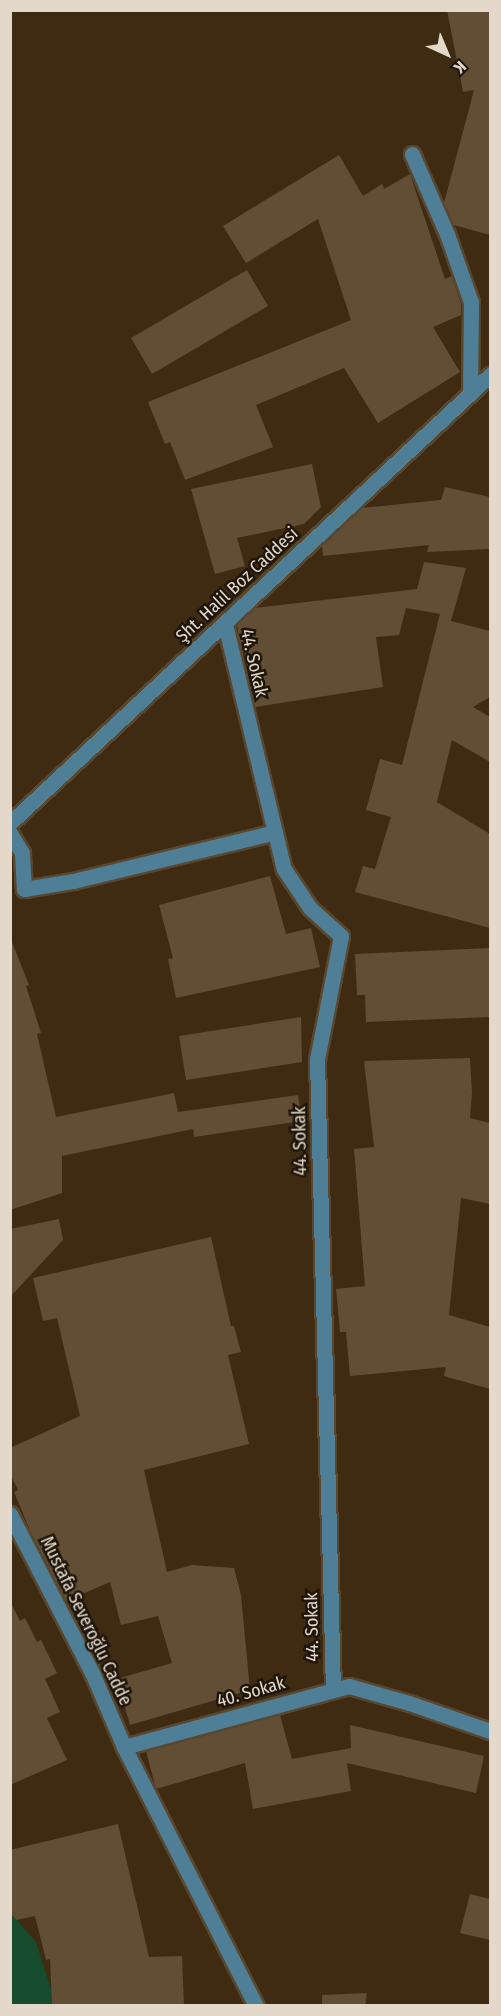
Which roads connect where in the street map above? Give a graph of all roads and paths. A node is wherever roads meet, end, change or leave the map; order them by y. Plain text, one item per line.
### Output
1 (412, 154) dead end
2 (490, 375) edge
3 (471, 393) junction
4 (225, 624) junction
5 (10, 823) edge
6 (275, 832) junction
7 (10, 833) edge
8 (10, 1514) edge
9 (333, 1689) junction
10 (490, 1731) edge
11 (124, 1747) junction
12 (256, 2006) edge

1 - 3 street
2 - 3 street, Şht. Halil Boz Caddesi
3 - 4 street, Şht. Halil Boz Caddesi
4 - 5 street, Şht. Halil Boz Caddesi
4 - 6 street, 44. Sokak
6 - 7 street
6 - 9 street, 44. Sokak
8 - 11 street, Mustafa Severoğlu Cadde
9 - 10 street, 40. Sokak
9 - 11 street, 40. Sokak
11 - 12 street, Mustafa Severoğlu Cadde

